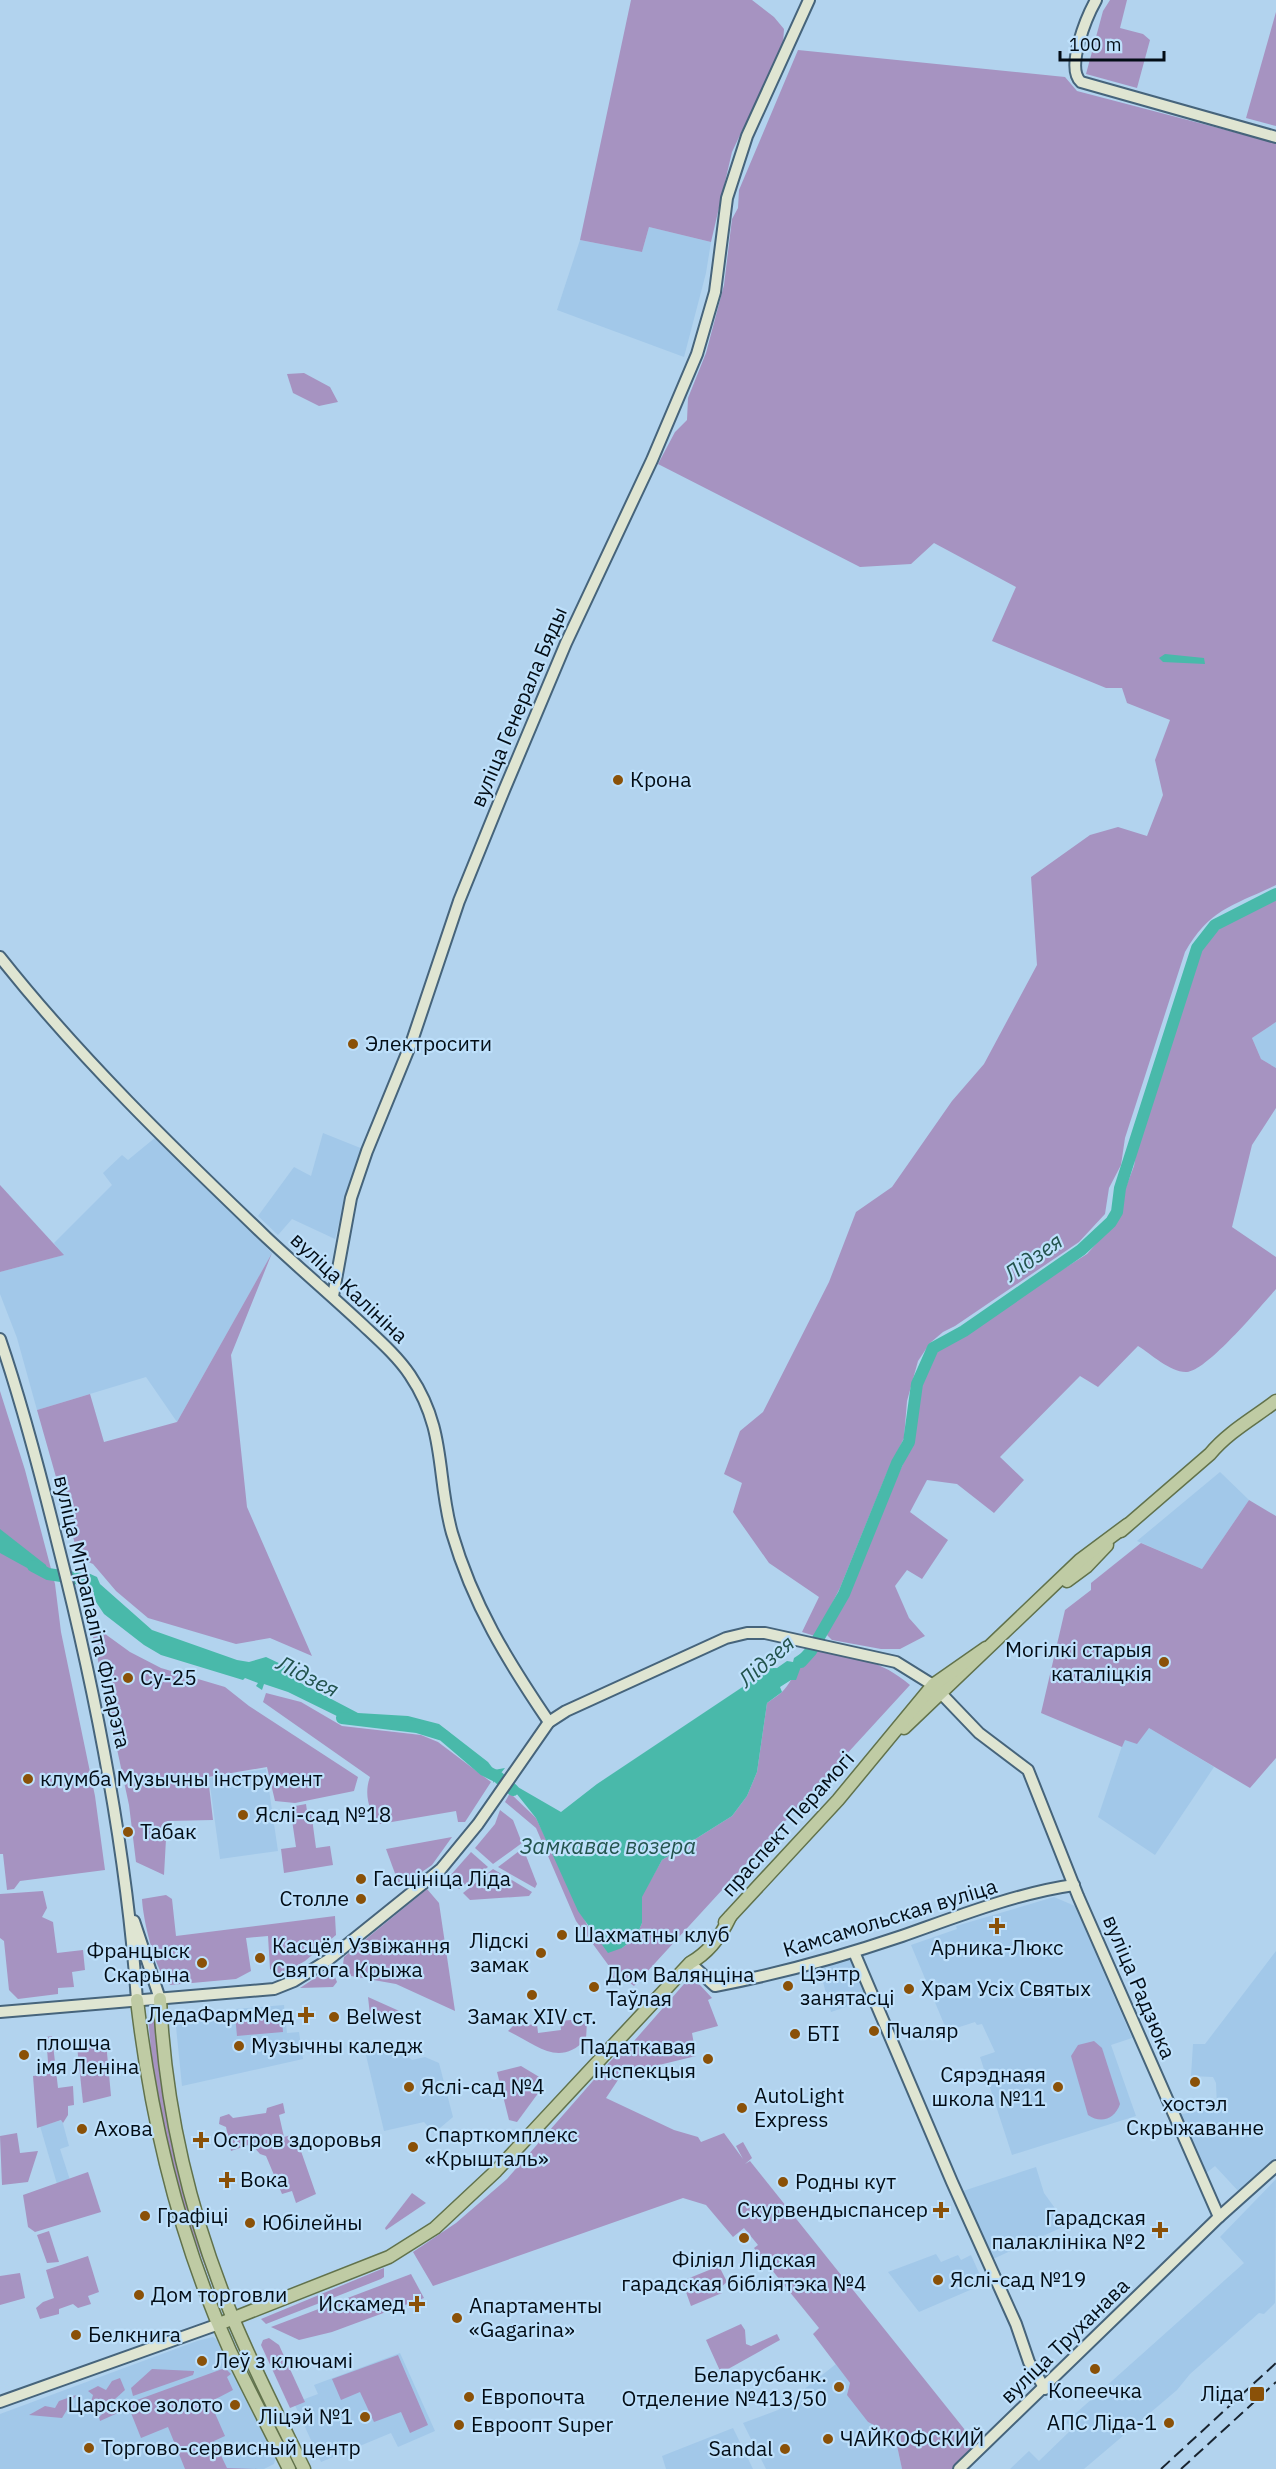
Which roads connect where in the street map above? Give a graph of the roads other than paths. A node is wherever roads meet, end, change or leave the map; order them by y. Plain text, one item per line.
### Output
1 (809, 0) edge
2 (1095, 0) edge
3 (1276, 137) edge
4 (0, 957) edge
5 (333, 1296) junction
6 (0, 1339) edge
7 (1276, 1401) edge
8 (936, 1690) junction
9 (549, 1722) junction
10 (1074, 1885) junction
11 (126, 1898) junction
12 (854, 1952) junction
13 (690, 1964) junction
14 (160, 1999) junction
15 (137, 2000) junction
16 (0, 2012) edge
17 (1276, 2166) edge
18 (1219, 2217) junction
19 (233, 2318) junction
20 (219, 2324) junction
21 (1045, 2389) junction
22 (0, 2403) edge
23 (290, 2469) edge
24 (304, 2469) edge
25 (959, 2469) edge

1 - 5 main road, вуліца Генерала Бяды
2 - 3 main road
4 - 5 main road, вуліца Калініна
5 - 9 main road, вуліца Калініна
6 - 11 main road, вуліца Мітрапаліта Філарэта
7 - 8 main road, праспект Перамогі
8 - 9 main road
8 - 10 main road, вуліца Радзюка
8 - 13 main road, праспект Перамогі
9 - 14 main road
10 - 12 main road, Камсамольская вуліца
10 - 18 main road, вуліца Радзюка
11 - 14 main road, вуліца Мітрапаліта Філарэта
11 - 15 main road, вуліца Мітрапаліта Філарэта
12 - 13 main road, Камсамольская вуліца
12 - 21 main road
13 - 19 main road, праспект Перамогі
14 - 15 main road
14 - 19 main road
15 - 16 main road
15 - 20 main road
17 - 18 main road, вуліца Труханава
18 - 21 main road, вуліца Труханава
19 - 20 main road, праспект Перамогі
19 - 24 main road
20 - 22 main road, праспект Перамогі
20 - 23 main road
21 - 25 main road, вуліца Труханава

